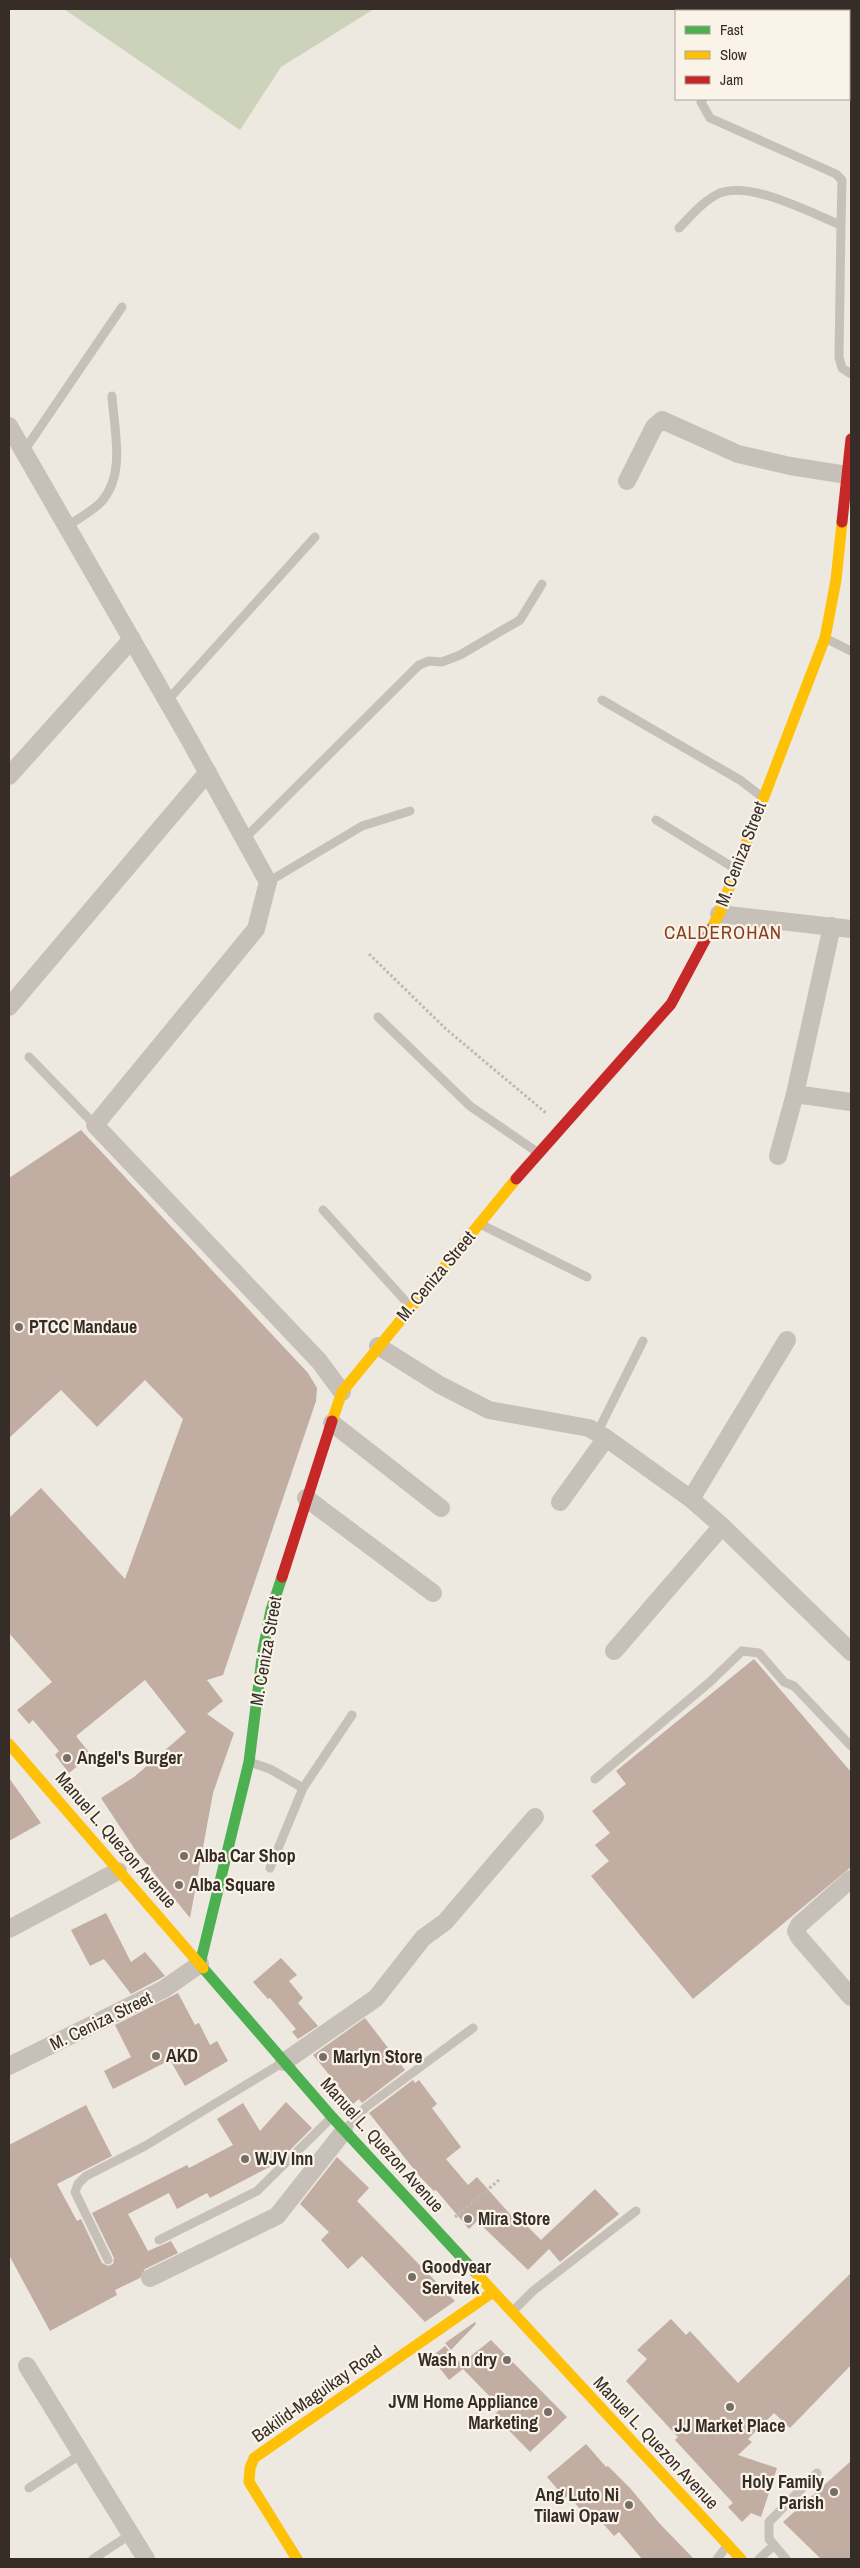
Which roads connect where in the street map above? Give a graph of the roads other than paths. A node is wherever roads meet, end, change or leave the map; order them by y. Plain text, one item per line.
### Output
1 (703, 100) edge
2 (841, 225) junction
3 (679, 228) dead end
4 (122, 307) dead end
5 (851, 374) edge
6 (112, 396) dead end
7 (9, 426) edge
8 (851, 439) edge
9 (24, 451) junction
10 (847, 475) junction
11 (628, 480) dead end
12 (67, 526) junction
13 (315, 538) dead end
14 (542, 584) dead end
15 (825, 638) junction
16 (132, 640) junction
17 (851, 651) edge
18 (602, 700) dead end
19 (167, 701) junction
20 (208, 772) junction
21 (9, 776) edge
22 (763, 798) junction
23 (410, 811) dead end
24 (656, 820) dead end
25 (244, 839) junction
26 (736, 869) junction
27 (268, 882) junction
28 (719, 914) junction
29 (832, 926) junction
30 (851, 929) edge
31 (9, 1007) edge
32 (378, 1017) dead end
33 (29, 1057) dead end
34 (795, 1094) junction
35 (851, 1102) edge
36 (95, 1125) junction
37 (538, 1152) junction
38 (778, 1156) dead end
39 (323, 1210) dead end
40 (480, 1224) junction
41 (586, 1277) dead end
42 (411, 1307) junction
43 (787, 1340) dead end
44 (643, 1341) dead end
45 (378, 1346) junction
46 (342, 1392) junction
47 (332, 1423) junction
48 (601, 1436) junction
49 (306, 1498) junction
50 (691, 1499) junction
51 (560, 1502) dead end
52 (442, 1508) dead end
53 (722, 1526) junction
54 (433, 1593) dead end
55 (614, 1650) dead end
56 (851, 1652) edge
57 (352, 1715) dead end
58 (9, 1744) edge
59 (851, 1746) edge
60 (249, 1762) junction
61 (595, 1779) dead end
62 (303, 1788) junction
63 (535, 1817) dead end
64 (270, 1868) dead end
65 (118, 1871) junction
66 (851, 1879) edge
67 (9, 1929) edge
68 (200, 1964) junction
69 (851, 1996) edge
70 (473, 2028) dead end
71 (284, 2062) junction
72 (9, 2066) edge
73 (332, 2117) junction
74 (344, 2131) junction
75 (636, 2211) dead end
76 (159, 2240) dead end
77 (108, 2260) dead end
78 (150, 2278) dead end
79 (493, 2292) junction
80 (512, 2312) junction
81 (27, 2366) dead end
82 (81, 2454) junction
83 (818, 2473) dead end
84 (29, 2488) dead end
85 (130, 2534) junction
86 (728, 2546) junction
87 (773, 2546) junction
88 (93, 2559) edge
89 (146, 2559) edge
90 (297, 2559) edge
91 (717, 2559) edge
92 (741, 2559) edge
93 (759, 2559) edge
94 (786, 2559) edge

1 - 2 lane
2 - 3 lane
2 - 5 lane
4 - 9 lane
6 - 12 lane
7 - 9 street
8 - 10 street, M. Ceniza Street
9 - 12 street
10 - 11 street
10 - 15 street, M. Ceniza Street
12 - 16 street
13 - 19 lane
14 - 25 lane
15 - 17 lane
15 - 22 street, M. Ceniza Street
16 - 19 street
16 - 21 street
18 - 22 lane
19 - 20 street
20 - 25 street
20 - 31 street
22 - 26 street, M. Ceniza Street
23 - 27 lane
24 - 26 lane
25 - 27 street
26 - 28 street, M. Ceniza Street
27 - 36 street
28 - 29 street
28 - 37 street, M. Ceniza Street
29 - 30 street
29 - 34 street
32 - 37 lane
33 - 36 lane
34 - 35 street
34 - 38 street
36 - 46 street
37 - 40 street, M. Ceniza Street
39 - 42 lane
40 - 41 lane
40 - 42 street, M. Ceniza Street
42 - 45 street, M. Ceniza Street
43 - 50 street
44 - 48 lane
45 - 46 street, M. Ceniza Street
45 - 48 street
46 - 47 street, M. Ceniza Street
47 - 49 street, M. Ceniza Street
47 - 52 street
48 - 50 street
48 - 51 street
49 - 54 street
49 - 60 street, M. Ceniza Street
50 - 53 street
53 - 55 street
53 - 56 street
57 - 62 lane
58 - 65 street, Manuel L. Quezon Avenue
59 - 61 lane
60 - 62 lane
60 - 68 street, M. Ceniza Street
62 - 64 lane
63 - 71 street
65 - 67 street
65 - 68 street, Manuel L. Quezon Avenue
66 - 69 street
68 - 71 street, Manuel L. Quezon Avenue
68 - 72 street, M. Ceniza Street
70 - 74 lane
71 - 73 street, Manuel L. Quezon Avenue
71 - 77 lane
73 - 74 street, Manuel L. Quezon Avenue
73 - 76 lane
74 - 78 street
74 - 79 street, Manuel L. Quezon Avenue
75 - 80 lane
79 - 80 street, Manuel L. Quezon Avenue
79 - 90 street, Bakilid-Maguikay Road
80 - 86 street, Manuel L. Quezon Avenue
81 - 82 street
82 - 84 lane
82 - 85 street
83 - 87 lane
85 - 88 lane
85 - 89 street
86 - 91 lane
86 - 92 street, Manuel L. Quezon Avenue
87 - 93 lane
87 - 94 lane

